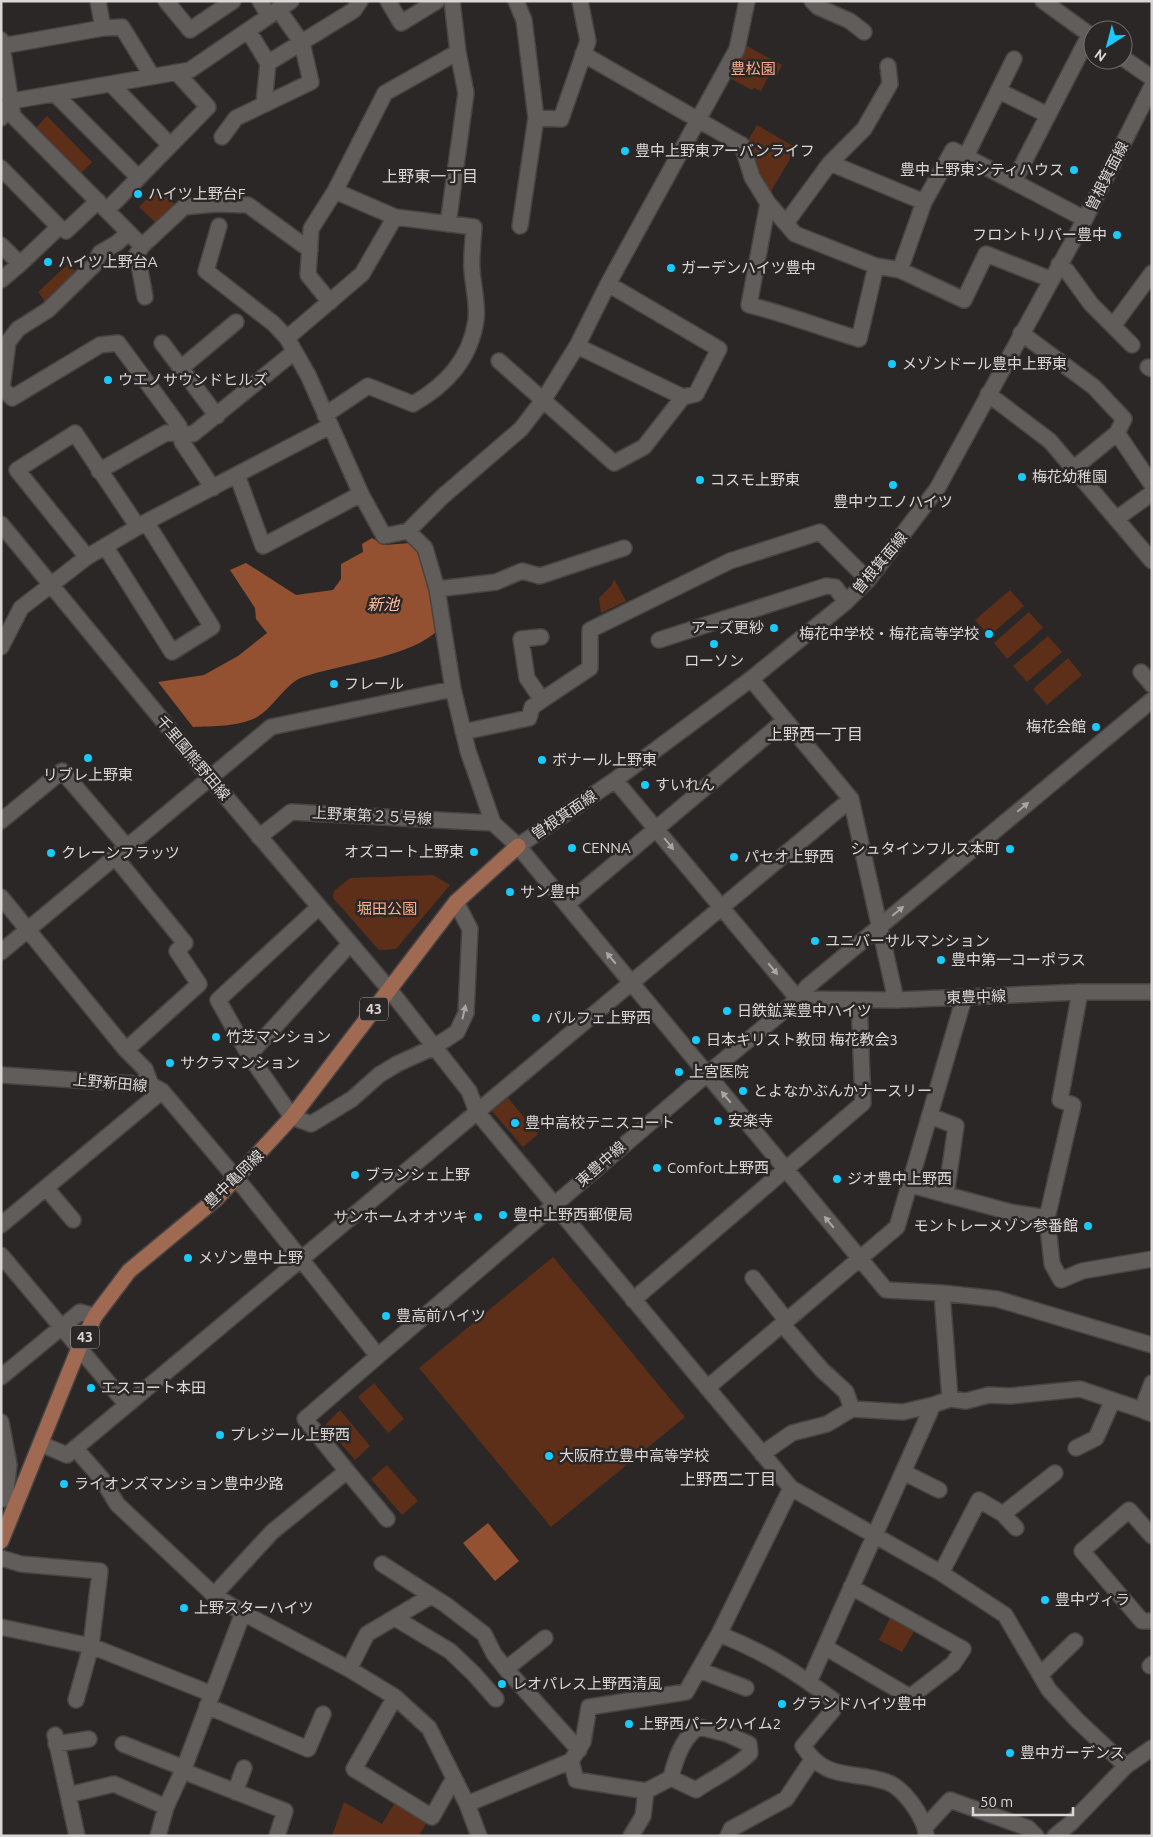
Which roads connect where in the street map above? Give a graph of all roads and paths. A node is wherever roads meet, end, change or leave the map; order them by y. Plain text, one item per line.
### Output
1 (166, 1) edge
2 (260, 1) edge
3 (291, 1) edge
4 (360, 1) edge
5 (388, 1) edge
6 (437, 1) edge
7 (452, 1) edge
8 (516, 1) edge
9 (580, 1) edge
10 (747, 1) edge
11 (812, 1) edge
12 (1043, 1) edge
13 (100, 2) edge
14 (231, 2) edge
15 (274, 13) junction
16 (103, 28) junction
17 (1083, 29) edge
18 (249, 32) junction
19 (864, 32) dead end
20 (2, 43) edge
21 (302, 43) junction
22 (1083, 50) edge
23 (458, 52) junction
24 (583, 54) junction
25 (1014, 60) dead end
26 (268, 63) junction
27 (1133, 65) edge
28 (888, 66) dead end
29 (177, 73) junction
30 (152, 76) junction
31 (1152, 78) edge
32 (112, 85) junction
33 (1152, 86) edge
34 (999, 91) junction
35 (55, 94) junction
36 (12, 100) junction
37 (264, 103) junction
38 (1048, 115) junction
39 (1, 118) edge
40 (536, 118) junction
41 (699, 121) junction
42 (222, 137) dead end
43 (170, 145) junction
44 (966, 156) junction
45 (830, 163) junction
46 (1, 168) edge
47 (138, 177) junction
48 (1014, 182) junction
49 (334, 191) junction
50 (924, 202) junction
51 (768, 203) junction
52 (102, 205) junction
53 (394, 217) junction
54 (1085, 219) junction
55 (448, 224) junction
56 (786, 224) junction
57 (219, 226) dead end
58 (520, 226) dead end
59 (58, 227) junction
60 (128, 232) junction
61 (1, 246) edge
62 (142, 246) junction
63 (310, 250) junction
64 (20, 264) junction
65 (1059, 264) junction
66 (876, 266) junction
67 (900, 270) junction
68 (1152, 273) edge
69 (1050, 279) junction
70 (1, 280) edge
71 (608, 284) junction
72 (145, 297) dead end
73 (330, 302) junction
74 (236, 322) dead end
75 (1113, 326) junction
76 (1021, 333) junction
77 (286, 338) junction
78 (162, 343) dead end
79 (1132, 345) dead end
80 (577, 346) junction
81 (294, 352) junction
82 (500, 361) dead end
83 (180, 368) junction
84 (988, 394) junction
85 (684, 397) junction
86 (544, 399) junction
87 (216, 416) junction
88 (328, 420) junction
89 (180, 433) junction
90 (1117, 433) junction
91 (1073, 469) junction
92 (99, 471) junction
93 (237, 475) junction
94 (1152, 485) edge
95 (213, 488) junction
96 (1152, 493) edge
97 (361, 494) junction
98 (1116, 519) junction
99 (1, 524) edge
100 (142, 525) junction
101 (408, 531) junction
102 (105, 546) junction
103 (624, 548) dead end
104 (87, 557) junction
105 (1152, 560) edge
106 (868, 580) junction
107 (50, 584) junction
108 (437, 589) junction
109 (846, 602) junction
110 (4, 629) edge
111 (541, 637) dead end
112 (659, 640) dead end
113 (1, 647) edge
114 (1141, 672) dead end
115 (751, 679) junction
116 (1152, 685) edge
117 (453, 689) junction
118 (542, 700) junction
119 (1152, 700) edge
120 (784, 721) junction
121 (463, 732) junction
122 (209, 777) junction
123 (615, 780) junction
124 (851, 800) junction
125 (1, 821) edge
126 (493, 823) junction
127 (656, 829) junction
128 (259, 837) junction
129 (518, 846) junction
130 (127, 847) junction
131 (115, 858) junction
132 (1, 897) edge
133 (456, 902) junction
134 (567, 904) junction
135 (319, 907) junction
136 (721, 908) junction
137 (879, 927) junction
138 (28, 930) junction
139 (350, 944) junction
140 (1, 952) edge
141 (632, 983) junction
142 (389, 989) junction
143 (1080, 992) junction
144 (1152, 992) edge
145 (964, 998) junction
146 (798, 999) junction
147 (859, 1000) junction
148 (896, 1000) junction
149 (434, 1047) junction
150 (126, 1050) junction
151 (249, 1055) junction
152 (707, 1074) junction
153 (1, 1075) edge
154 (157, 1088) junction
155 (477, 1112) junction
156 (930, 1116) junction
157 (292, 1117) junction
158 (786, 1169) junction
159 (237, 1179) junction
160 (910, 1185) junction
161 (46, 1188) junction
162 (946, 1195) junction
163 (554, 1205) junction
164 (1047, 1218) junction
165 (72, 1220) dead end
166 (1, 1225) edge
167 (1, 1255) edge
168 (301, 1259) junction
169 (1152, 1259) edge
170 (860, 1260) junction
171 (753, 1278) dead end
172 (942, 1293) junction
173 (633, 1300) junction
174 (95, 1316) junction
175 (785, 1323) junction
176 (62, 1327) junction
177 (1152, 1345) edge
178 (79, 1348) junction
179 (378, 1356) junction
180 (1, 1377) edge
181 (1152, 1383) edge
182 (707, 1388) junction
183 (950, 1399) junction
184 (1113, 1400) junction
185 (127, 1405) junction
186 (934, 1405) junction
187 (852, 1409) junction
188 (1147, 1412) edge
189 (1, 1422) edge
190 (41, 1444) junction
191 (76, 1448) junction
192 (1076, 1448) dead end
193 (762, 1454) junction
194 (347, 1471) junction
195 (903, 1472) junction
196 (1054, 1473) dead end
197 (791, 1488) junction
198 (939, 1490) dead end
199 (9, 1499) edge
200 (1003, 1514) junction
201 (387, 1519) dead end
202 (1016, 1528) dead end
203 (873, 1536) junction
204 (1152, 1536) edge
205 (1, 1541) edge
206 (1, 1558) edge
207 (382, 1564) dead end
208 (941, 1573) junction
209 (851, 1587) junction
210 (214, 1595) junction
211 (431, 1596) junction
212 (243, 1613) junction
213 (395, 1618) junction
214 (1152, 1621) edge
215 (1, 1627) edge
216 (719, 1634) junction
217 (545, 1638) dead end
218 (1075, 1641) dead end
219 (91, 1646) junction
220 (825, 1648) junction
221 (349, 1669) junction
222 (506, 1669) junction
223 (699, 1670) junction
224 (1040, 1674) junction
225 (809, 1682) junction
226 (746, 1688) dead end
227 (395, 1697) junction
228 (496, 1699) dead end
229 (76, 1700) dead end
230 (210, 1700) junction
231 (323, 1714) dead end
232 (89, 1739) dead end
233 (123, 1744) dead end
234 (1152, 1748) edge
235 (575, 1755) junction
236 (812, 1760) junction
237 (1126, 1766) junction
238 (184, 1768) junction
239 (244, 1768) dead end
240 (671, 1778) junction
241 (453, 1780) junction
242 (646, 1791) junction
243 (235, 1792) junction
244 (68, 1795) junction
245 (466, 1804) junction
246 (166, 1807) junction
247 (926, 1831) edge
248 (77, 1836) edge
249 (158, 1836) edge
250 (277, 1836) edge
251 (479, 1836) edge
252 (632, 1836) edge
253 (728, 1836) edge
254 (1036, 1836) edge
255 (1055, 1836) edge

1 - 14 street
2 - 15 street
3 - 15 street
4 - 21 street
5 - 6 street
7 - 23 street
8 - 40 street
9 - 24 street
10 - 41 street
11 - 19 street
12 - 17 street
13 - 16 street
15 - 18 street
15 - 21 street
16 - 20 street
16 - 30 street
18 - 26 street
18 - 29 street
20 - 36 street
21 - 26 street
21 - 37 street
22 - 38 street
23 - 49 street
23 - 55 street
24 - 40 street
24 - 41 street
25 - 34 street
26 - 37 street
27 - 31 street
28 - 45 street
29 - 30 street
29 - 43 street
30 - 32 street
32 - 35 street
32 - 43 street
33 - 54 street, 曽根箕面線
34 - 38 street
34 - 44 street
35 - 36 street
35 - 47 street
36 - 39 street
36 - 52 street
37 - 42 street
38 - 48 street
40 - 58 street
41 - 51 street
41 - 71 street
43 - 47 street
44 - 48 street
44 - 50 street
45 - 50 street
45 - 56 street
46 - 59 street
47 - 52 street
48 - 54 street
49 - 53 street
49 - 63 street
50 - 67 street
51 - 56 street
51 - 66 street
52 - 59 street
52 - 60 street
53 - 55 street
53 - 73 street
54 - 65 street, 曽根箕面線
55 - 88 street
56 - 66 street
57 - 77 street
59 - 64 street
60 - 62 street
60 - 89 street
61 - 64 street
62 - 63 street
62 - 72 street
63 - 73 street
64 - 70 street
65 - 69 street, 曽根箕面線
65 - 75 street
66 - 67 street
67 - 69 street
68 - 75 street
69 - 76 street, 曽根箕面線
71 - 80 street
71 - 85 street
73 - 77 street
74 - 83 street
75 - 79 street
76 - 84 street, 曽根箕面線
76 - 90 street
77 - 81 street
78 - 83 street
80 - 85 street
80 - 86 street
81 - 87 street
81 - 88 street
82 - 86 street
83 - 87 street
84 - 91 street
84 - 106 street, 曽根箕面線
85 - 86 street
86 - 101 street
87 - 89 street
88 - 93 street
88 - 97 street
89 - 92 street
89 - 95 street
90 - 91 street
90 - 94 street
91 - 98 street
92 - 100 street
92 - 104 street
93 - 95 street
93 - 97 street
95 - 100 street
96 - 98 street
97 - 101 street
98 - 105 street
99 - 107 street, 千里園熊野田線
100 - 102 street
100 - 102 street
101 - 108 street
102 - 104 street
103 - 108 street
104 - 107 street
106 - 109 street, 曽根箕面線
106 - 118 street
107 - 110 street
107 - 122 street, 千里園熊野田線
108 - 117 street
109 - 112 street
109 - 115 street, 曽根箕面線
110 - 113 street
111 - 118 street
114 - 116 street
115 - 120 street
115 - 123 street, 曽根箕面線
117 - 121 street
117 - 122 street
118 - 121 street
137 -> 119 street
120 - 124 street
120 - 127 street
121 - 126 street
122 - 128 street, 千里園熊野田線
122 - 130 street
123 - 127 street
123 - 129 street, 曽根箕面線
124 - 136 street
124 - 137 street
125 - 130 street
126 - 128 street, 上野東第２５号線
126 - 129 street
127 - 134 street
127 -> 136 street
128 - 135 street, 千里園熊野田線
129 - 133 main road, 豊中亀岡線 / 43
129 - 134 street
130 - 131 street
131 - 138 street
131 - 150 street
132 - 138 street
133 - 142 main road, 豊中亀岡線 / 43
149 -> 133 street
141 -> 134 street
135 - 139 street, 千里園熊野田線
135 - 151 street
136 - 141 street
136 -> 146 street
137 - 146 street
137 - 148 street
138 - 140 street
138 - 150 street
139 - 142 street, 千里園熊野田線
139 - 151 street
141 - 152 street
141 - 155 street
142 - 149 street, 千里園熊野田線
142 - 157 main road, 豊中亀岡線 / 43
143 - 144 street, 東豊中線
143 - 145 street, 東豊中線
143 - 164 street
145 - 148 street, 東豊中線
145 - 156 street
146 - 147 street, 東豊中線
146 - 152 street, 東豊中線
147 - 148 street, 東豊中線
147 - 158 street
149 - 155 street, 千里園熊野田線
149 - 157 street
150 - 154 street
151 - 157 street
158 -> 152 street
152 - 163 street, 東豊中線
153 - 154 street, 上野新田線
154 - 159 street, 上野新田線
154 - 161 street
155 - 163 street, 千里園熊野田線
155 - 168 street
156 - 160 street
156 - 162 street
157 - 159 main road, 豊中亀岡線 / 43
170 -> 158 street
158 - 173 street
159 - 168 street
159 - 174 main road, 豊中亀岡線 / 43
160 - 162 street
160 - 170 street
161 - 165 street
161 - 166 street
162 - 164 street
163 - 173 street, 千里園熊野田線
163 - 179 street, 東豊中線
164 - 169 street
167 - 176 street
168 - 179 street
168 - 185 street
170 - 172 street
170 - 175 street
171 - 175 street
172 - 177 street
172 - 183 street
173 - 182 street, 千里園熊野田線
174 - 176 street
174 - 178 main road, 豊中亀岡線 / 43
175 - 182 street
175 - 187 street
176 - 178 street
176 - 180 street
178 - 185 street
178 - 190 main road, 豊中亀岡線 / 43
179 - 194 street, 東豊中線
181 - 188 street
182 - 193 street, 千里園熊野田線
183 - 184 street
183 - 186 street
184 - 188 street
184 - 192 street
185 - 191 street
186 - 187 street
186 - 195 street
187 - 193 street
189 - 199 street
190 - 191 street
190 - 199 main road, 豊中亀岡線 / 43
191 - 210 street
193 - 197 street, 千里園熊野田線
194 - 201 street
194 - 210 street
195 - 198 street
195 - 203 street
196 - 200 street
197 - 203 street, 千里園熊野田線
197 - 216 street
199 - 205 main road, 豊中亀岡線 / 43
200 - 202 street
200 - 208 street
203 - 208 street, 千里園熊野田線
203 - 209 street
204 - 214 street
206 - 219 street
207 - 211 street
208 - 224 street, 千里園熊野田線
209 - 220 street
209 - 220 street
210 - 212 street
211 - 213 street
211 - 222 street
212 - 221 street
212 - 230 street
213 - 221 street
213 - 228 street
215 - 219 street
216 - 223 street
216 - 225 street
217 - 222 street
218 - 224 street
219 - 229 street
219 - 230 street
220 - 225 street
221 - 227 street
222 - 235 street
223 - 226 street
223 - 235 street
224 - 237 street, 千里園熊野田線
225 - 236 street
227 - 241 street
227 - 241 street
230 - 231 street
230 - 238 street
232 - 244 street
233 - 238 street
234 - 237 street
235 - 242 street
235 - 245 street
236 - 247 street
236 - 253 street
237 - 255 street
238 - 243 street
238 - 246 street
239 - 243 street
240 - 240 street
240 - 242 street
241 - 245 street
242 - 252 street
243 - 250 street
244 - 246 street
244 - 248 street
245 - 251 street
246 - 249 street
247 - 254 street

